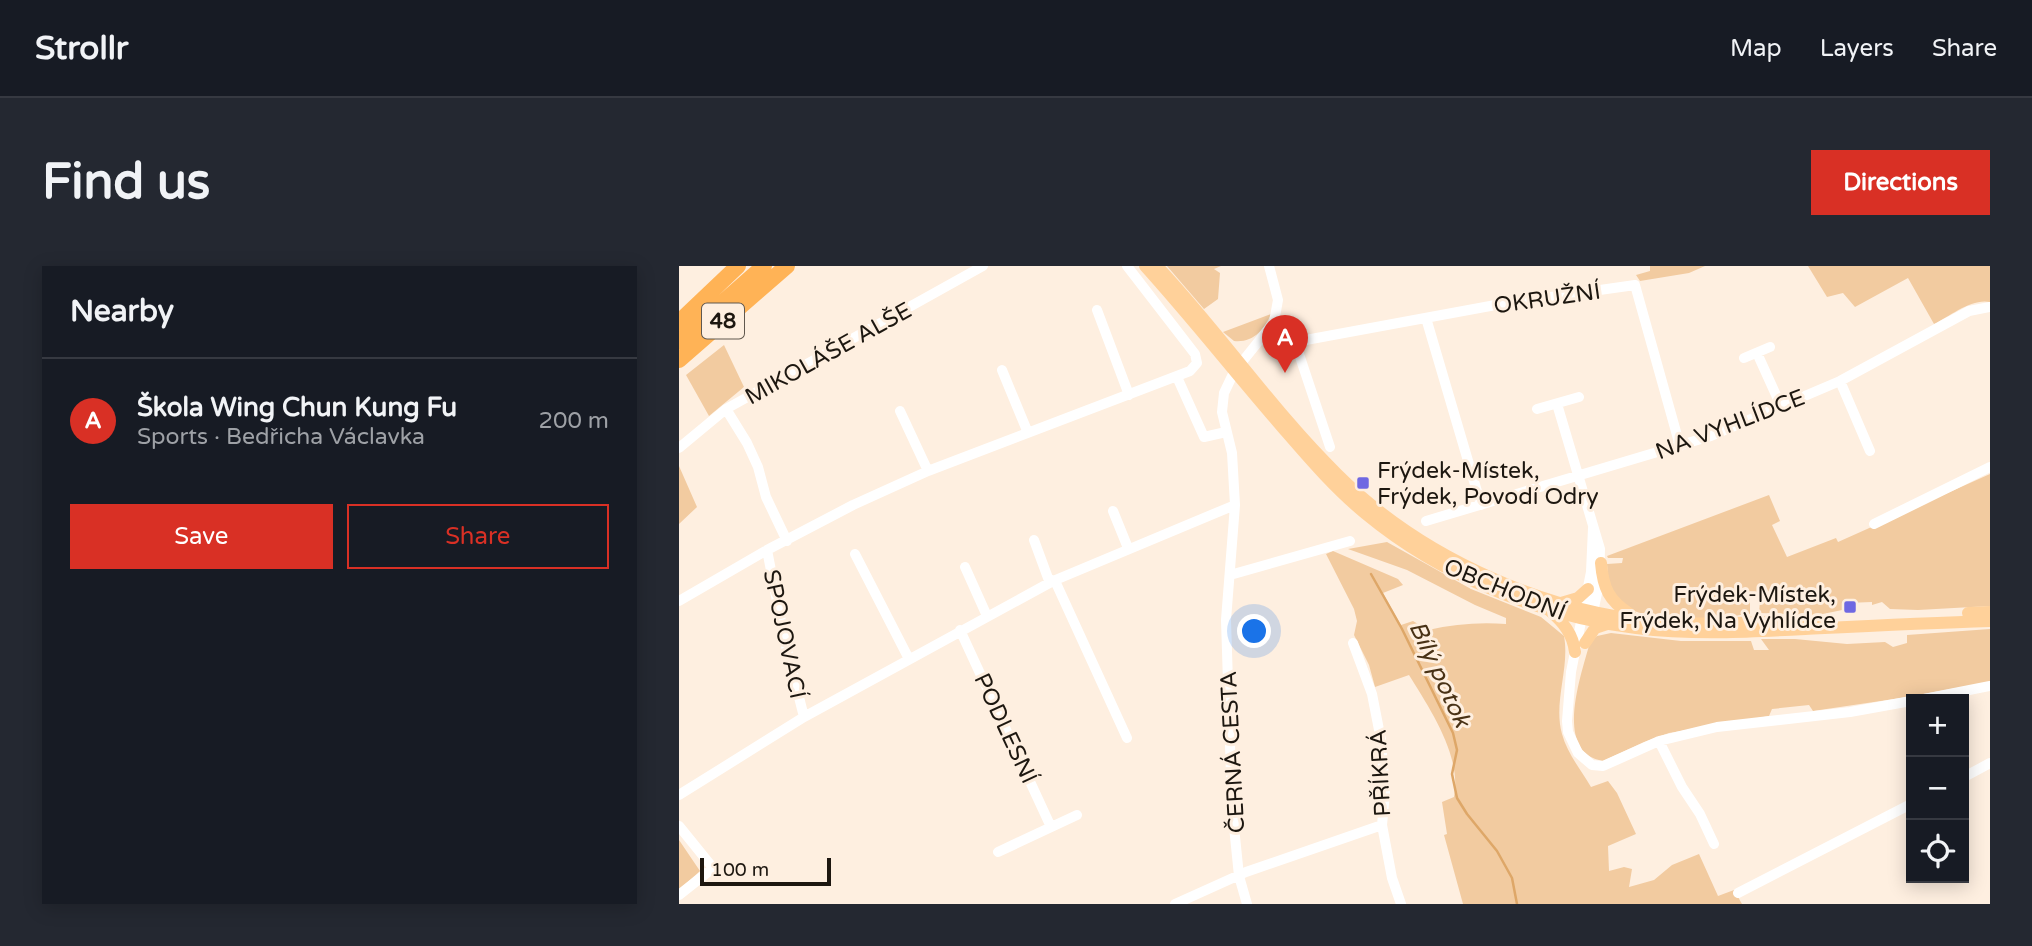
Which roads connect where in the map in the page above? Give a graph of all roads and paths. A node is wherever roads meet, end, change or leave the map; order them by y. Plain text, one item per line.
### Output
1 (738, 266) edge
2 (764, 266) edge
3 (787, 266) edge
4 (983, 266) edge
5 (1127, 266) edge
6 (1145, 266) edge
7 (1157, 266) edge
8 (1269, 266) edge
9 (1990, 307) edge
10 (1097, 310) dead end
11 (1426, 318) junction
12 (679, 322) edge
13 (1274, 322) junction
14 (679, 341) edge
15 (1295, 342) junction
16 (1770, 347) dead end
17 (1757, 353) junction
18 (1744, 358) dead end
19 (679, 360) edge
20 (1237, 368) junction
21 (1002, 370) dead end
22 (1177, 377) junction
23 (1840, 381) junction
24 (1129, 395) junction
25 (1579, 397) dead end
26 (1557, 404) junction
27 (1781, 406) junction
28 (726, 410) junction
29 (1537, 410) dead end
30 (900, 411) dead end
31 (1226, 432) junction
32 (1028, 433) junction
33 (1680, 446) junction
34 (1330, 447) dead end
35 (679, 448) edge
36 (1870, 451) dead end
37 (1990, 467) edge
38 (928, 471) junction
39 (1580, 476) junction
40 (1235, 505) junction
41 (1481, 505) junction
42 (1113, 511) dead end
43 (1426, 521) dead end
44 (1874, 524) dead end
45 (1593, 528) junction
46 (1034, 540) dead end
47 (787, 541) junction
48 (1350, 541) dead end
49 (1128, 548) junction
50 (767, 550) junction
51 (855, 554) dead end
52 (1601, 563) junction
53 (965, 567) dead end
54 (1230, 575) junction
55 (1053, 581) junction
56 (1587, 589) junction
57 (679, 601) edge
58 (1555, 607) junction
59 (1990, 612) edge
60 (1587, 615) junction
61 (987, 616) junction
62 (1637, 618) junction
63 (1990, 621) edge
64 (1610, 624) junction
65 (960, 630) junction
66 (1353, 643) dead end
67 (1580, 647) junction
68 (909, 659) junction
69 (1990, 686) edge
70 (1949, 694) edge
71 (1906, 702) edge
72 (804, 718) junction
73 (1127, 738) dead end
74 (1659, 741) junction
75 (1990, 763) edge
76 (1969, 774) edge
77 (679, 795) edge
78 (1906, 807) edge
79 (1077, 816) dead end
80 (1382, 825) junction
81 (679, 826) edge
82 (1051, 827) junction
83 (1714, 844) dead end
84 (998, 852) dead end
85 (1239, 876) junction
86 (1738, 893) dead end
87 (679, 895) edge
88 (1175, 904) edge
89 (1247, 904) edge
90 (1401, 904) edge

1 - 12 highway, 48
2 - 14 highway, 48
3 - 19 highway, 48
4 - 28 street, MIKOLÁŠE ALŠE
5 - 22 street
6 - 20 main road, OBCHODNÍ
7 - 20 main road, OBCHODNÍ
8 - 13 street
9 - 23 street, NA VYHLÍDCE
10 - 24 street
11 - 15 street, OKRUŽNÍ
11 - 33 street, OKRUŽNÍ
11 - 41 street
13 - 15 street
13 - 20 street, ČERNÁ CESTA
15 - 34 street
16 - 17 street
17 - 18 street
17 - 27 street
20 - 31 street, ČERNÁ CESTA
20 - 58 main road, OBCHODNÍ
21 - 32 street
22 - 24 street
22 - 31 street
23 - 27 street, NA VYHLÍDCE
23 - 36 street
24 - 32 street
25 - 26 street
26 - 29 street
26 - 39 street
27 - 33 street, NA VYHLÍDCE
28 - 35 street, MIKOLÁŠE ALŠE
28 - 47 street
30 - 38 street
31 - 40 street, ČERNÁ CESTA
32 - 38 street
33 - 39 street, NA VYHLÍDCE
37 - 44 street
38 - 47 street
39 - 41 street, NA VYHLÍDCE
39 - 45 street
40 - 49 street
40 - 54 street, ČERNÁ CESTA
41 - 43 street, NA VYHLÍDCE
42 - 49 street
45 - 52 street
45 - 56 street
46 - 55 street
47 - 50 street
48 - 54 street
49 - 55 street
50 - 57 street
50 - 72 street, SPOJOVACÍ
51 - 68 street
52 - 60 street
52 - 62 main road
53 - 61 street
54 - 85 street, ČERNÁ CESTA
55 - 61 street
55 - 73 street
56 - 58 main road
56 - 60 street
58 - 60 main road, OBCHODNÍ
58 - 67 main road
59 - 62 main road, OBCHODNÍ
60 - 62 main road, OBCHODNÍ
60 - 64 main road, OBCHODNÍ
60 - 67 street
61 - 65 street
63 - 64 main road, OBCHODNÍ
64 - 67 main road
65 - 68 street
65 - 82 street, PODLESNÍ
66 - 80 street, PŘÍKRÁ
67 - 74 street
68 - 72 street
69 - 70 street
71 - 74 street
72 - 77 street
74 - 83 street
75 - 76 street
78 - 86 street
79 - 82 street
80 - 85 street
80 - 90 street, PŘÍKRÁ
81 - 87 street
82 - 84 street
85 - 88 street
85 - 89 street, ČERNÁ CESTA

